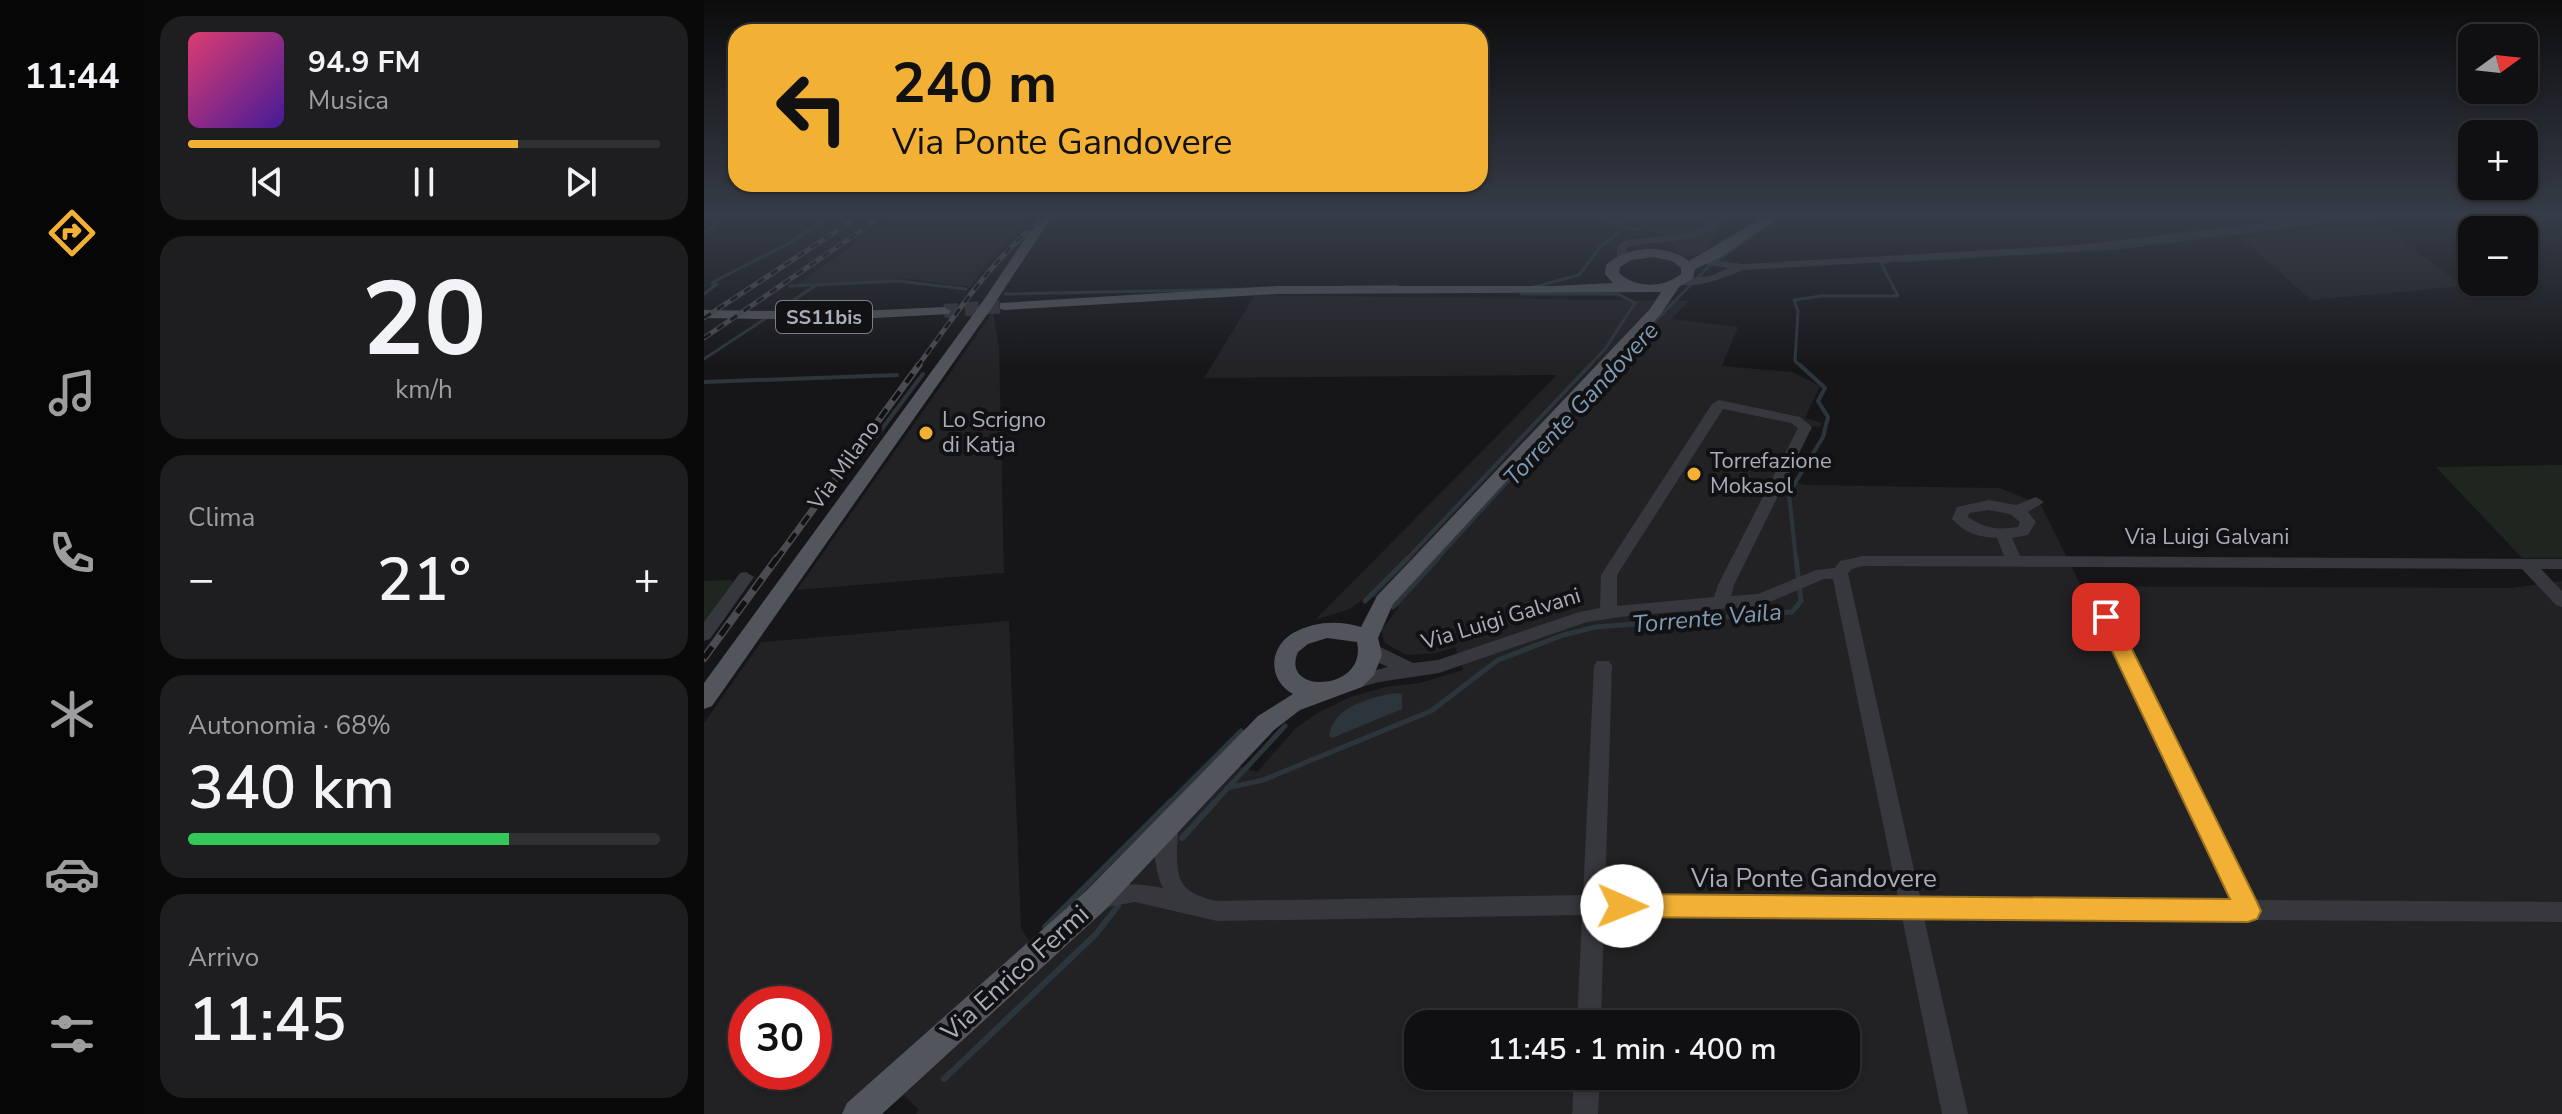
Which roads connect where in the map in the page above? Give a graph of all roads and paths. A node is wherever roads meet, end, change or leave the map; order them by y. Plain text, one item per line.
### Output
1 (1013, 267) edge
2 (1612, 267) edge
3 (1616, 267) edge
4 (1672, 267) edge
5 (1695, 267) edge
6 (1741, 267) edge
7 (1684, 274) junction
8 (1635, 286) junction
9 (1530, 290) junction
10 (1005, 306) tunnel mouth
11 (944, 311) tunnel mouth
12 (704, 314) edge
13 (1643, 325) junction
14 (2036, 502) dead end
15 (2017, 511) junction
16 (2003, 534) junction
17 (2013, 560) junction
18 (2526, 564) junction
19 (2562, 564) edge
20 (1831, 574) junction
21 (746, 577) dead end
22 (2093, 591) dead end
23 (1384, 601) junction
24 (2562, 601) edge
25 (1721, 603) junction
26 (1609, 612) junction
27 (1327, 629) junction
28 (704, 635) edge
29 (1370, 644) junction
30 (1603, 666) dead end
31 (1411, 670) junction
32 (1285, 673) junction
33 (1352, 682) junction
34 (1318, 692) junction
35 (704, 700) edge
36 (1266, 723) junction
37 (1168, 828) junction
38 (1096, 900) junction
39 (1188, 905) junction
40 (1593, 905) junction
41 (1912, 906) junction
42 (2248, 911) junction
43 (2562, 912) edge
44 (1589, 1010) edge
45 (1586, 1090) edge
46 (858, 1114) edge
47 (1585, 1114) edge
48 (1955, 1114) edge

1 - 35 main road, Via Milano
2 - 9 main road
3 - 8 main road
4 - 7 main road
5 - 7 main road
6 - 7 street
7 - 8 main road
7 - 13 main road
8 - 9 main road
8 - 13 main road
9 - 10 main road
11 - 12 main road, SS11bis
13 - 23 main road
14 - 15 street
15 - 16 street
15 - 16 street
16 - 17 street
17 - 18 street, Via Luigi Galvani
17 - 20 street, Via Luigi Galvani
18 - 19 street, Via Luigi Galvani
18 - 24 street
20 - 25 street, Via Luigi Galvani
20 - 41 street
21 - 28 street
22 - 42 street
23 - 27 main road
23 - 29 main road
25 - 26 street, Via Luigi Galvani
25 - 26 street
26 - 31 street, Via Luigi Galvani
27 - 29 main road
27 - 32 main road
29 - 31 street, Via Luigi Galvani
29 - 33 main road
30 - 40 street
31 - 33 street, Via Luigi Galvani
32 - 34 main road
32 - 36 main road
33 - 34 main road
34 - 36 main road
36 - 37 main road, Via Enrico Fermi
37 - 38 main road, Via Enrico Fermi
37 - 39 street
38 - 39 street, Via Ponte Gandovere
38 - 46 main road, Via Enrico Fermi
39 - 40 street, Via Ponte Gandovere
40 - 41 street, Via Ponte Gandovere
40 - 44 street
41 - 42 street, Via Ponte Gandovere
41 - 48 street
42 - 43 street, Via Ponte Gandovere
45 - 47 street

